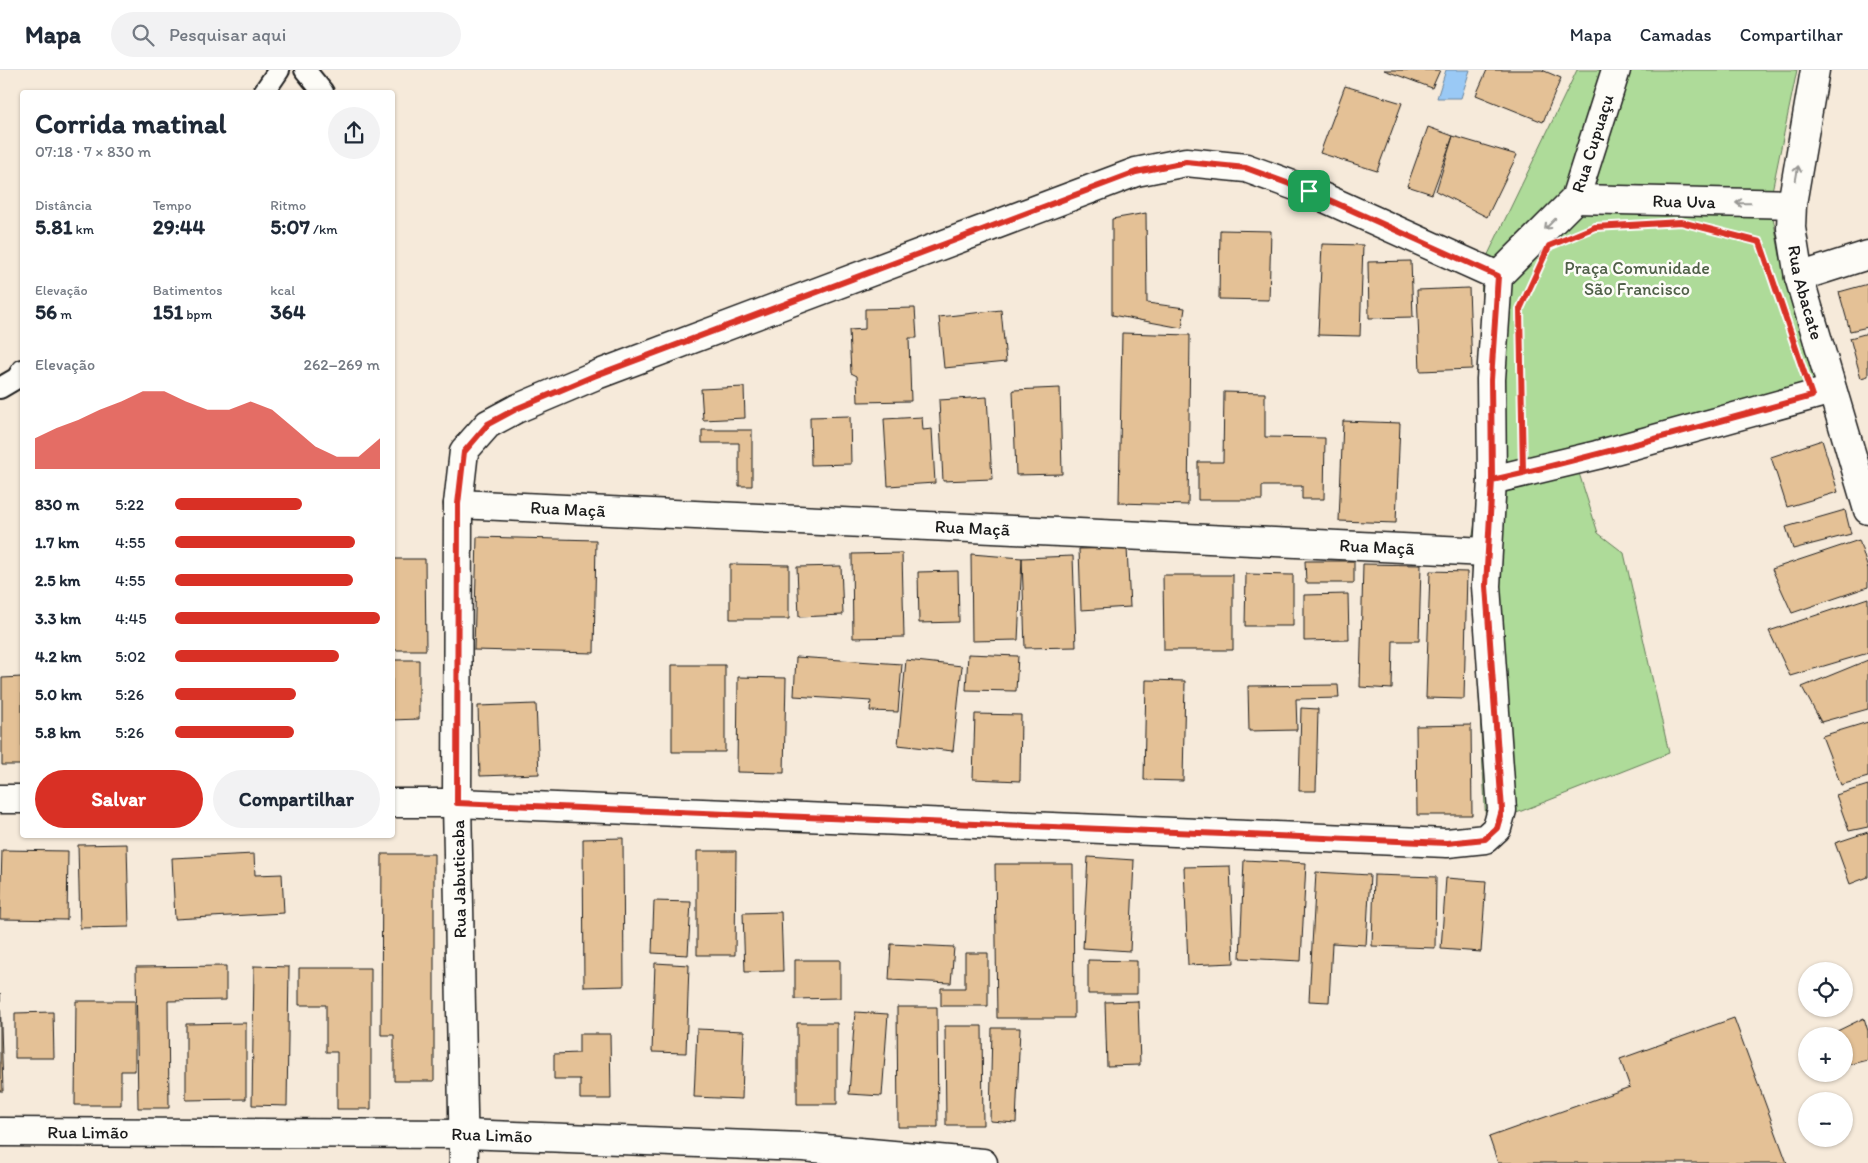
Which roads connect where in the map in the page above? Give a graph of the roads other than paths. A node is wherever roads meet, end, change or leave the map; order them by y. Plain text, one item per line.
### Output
1 (279, 70) edge
2 (305, 70) edge
3 (1616, 70) edge
4 (1815, 70) edge
5 (265, 90) edge
6 (322, 90) edge
7 (1575, 199) junction
8 (1792, 204) junction
9 (1868, 255) edge
10 (1498, 276) junction
11 (1799, 277) junction
12 (20, 373) edge
13 (0, 388) edge
14 (1832, 390) junction
15 (1492, 480) junction
16 (458, 504) junction
17 (1868, 510) edge
18 (1487, 552) junction
19 (0, 799) edge
20 (20, 799) edge
21 (395, 803) edge
22 (457, 803) junction
23 (0, 1132) edge
24 (464, 1134) junction
25 (803, 1155) edge
26 (464, 1163) edge
27 (983, 1163) edge

1 - 5 lane
2 - 6 lane
3 - 7 street, Rua Cupuaçu
8 -> 4 street, Rua Abacate
8 -> 7 street, Rua Uva
7 -> 10 street, Rua Cupuaçu
8 - 11 street, Rua Abacate
9 - 11 street
10 - 15 street
10 - 16 street, Rua Jabuticaba
11 - 14 street, Rua Abacate
12 - 13 lane
14 - 15 street
14 - 17 street, Rua Abacate
15 - 18 street
16 - 18 street, Rua Maçã
16 - 22 street, Rua Jabuticaba
18 - 22 street
19 - 20 street
21 - 22 street
22 - 24 street, Rua Jabuticaba
23 - 24 street, Rua Limão
24 - 25 street, Rua Limão
24 - 26 street, Rua Jabuticaba
25 - 27 street, Rua Limão

